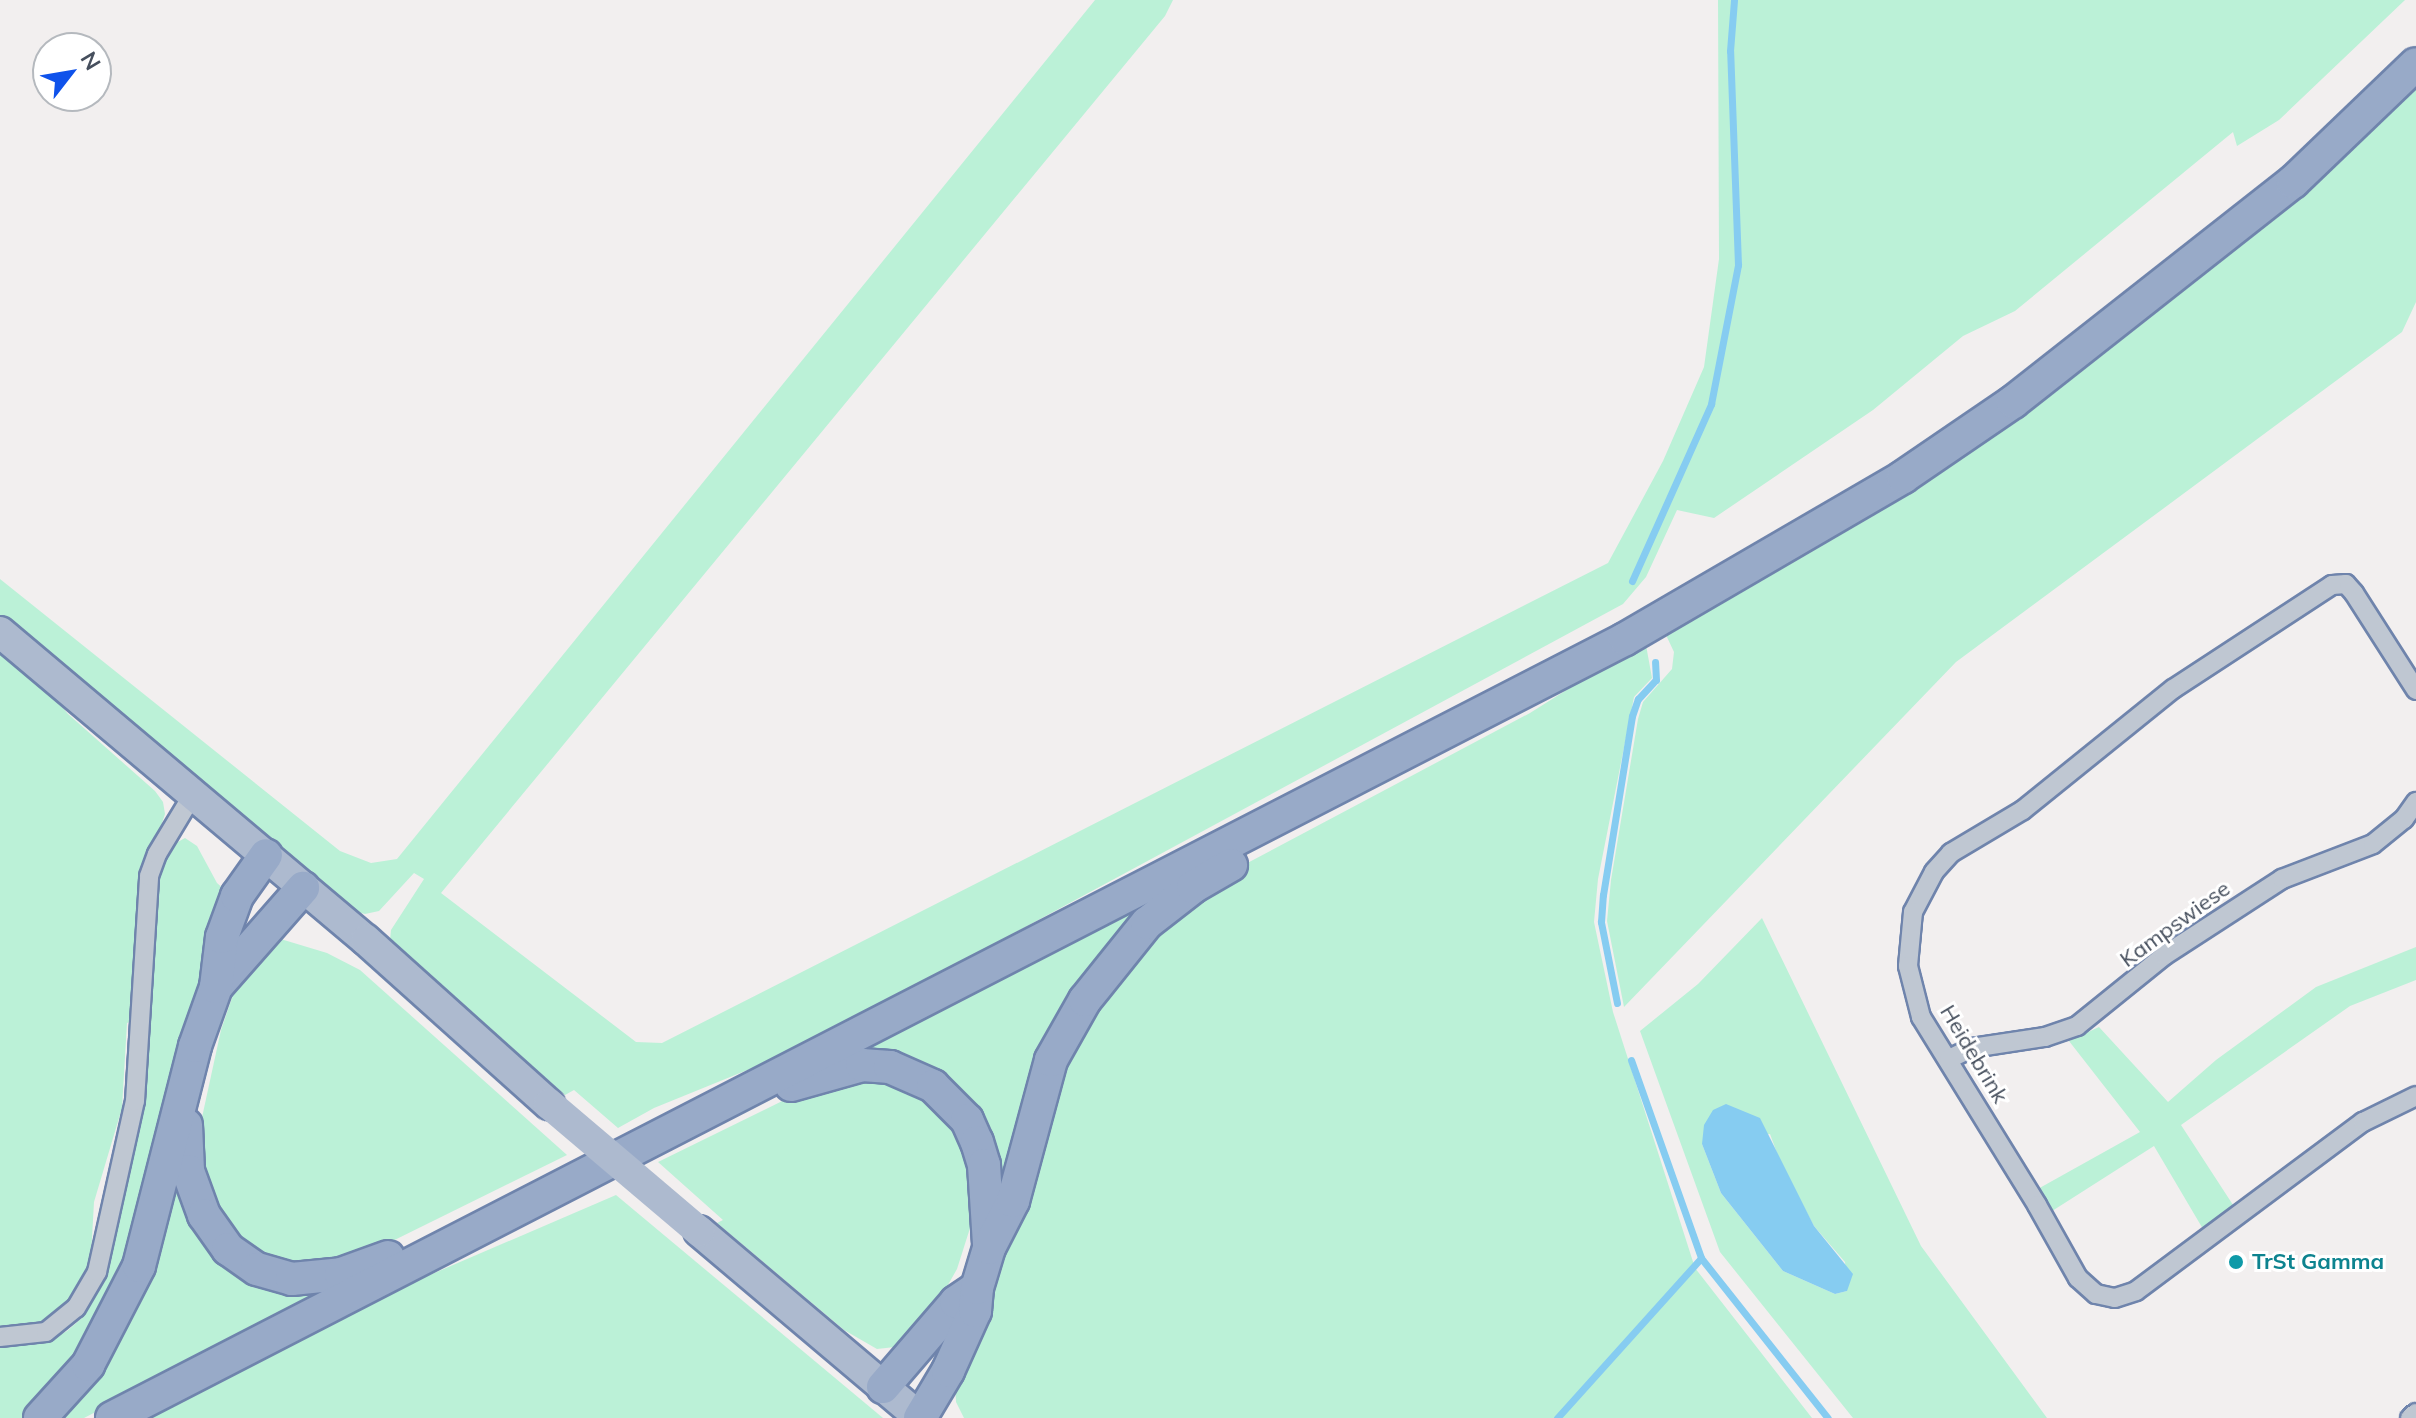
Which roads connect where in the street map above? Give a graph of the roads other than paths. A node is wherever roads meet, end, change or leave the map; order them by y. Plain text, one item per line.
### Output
1 (2416, 64) edge
2 (0, 632) edge
3 (2416, 690) edge
4 (1350, 782) junction
5 (192, 796) junction
6 (2416, 802) edge
7 (266, 855) junction
8 (303, 888) junction
9 (216, 987) junction
10 (1949, 1059) junction
11 (2416, 1096) edge
12 (184, 1098) junction
13 (679, 1124) junction
14 (511, 1213) junction
15 (989, 1248) junction
16 (977, 1288) junction
17 (0, 1337) edge
18 (883, 1387) junction
19 (2416, 1413) edge
20 (40, 1418) edge
21 (112, 1418) edge
22 (920, 1418) edge
23 (2410, 1418) edge

1 - 4 highway
2 - 5 main road
3 - 10 street, Heidebrink
4 - 13 highway
4 - 15 highway
5 - 7 main road
5 - 17 street
6 - 10 street, Kampswiese
7 - 8 main road
7 - 9 highway
8 - 9 highway
8 - 18 main road, bridge
9 - 12 highway
10 - 11 street, Heidebrink
12 - 14 highway
12 - 20 highway
13 - 14 highway
13 - 15 highway
14 - 21 highway
15 - 16 highway
16 - 18 highway
16 - 22 highway
18 - 22 main road
19 - 23 street

